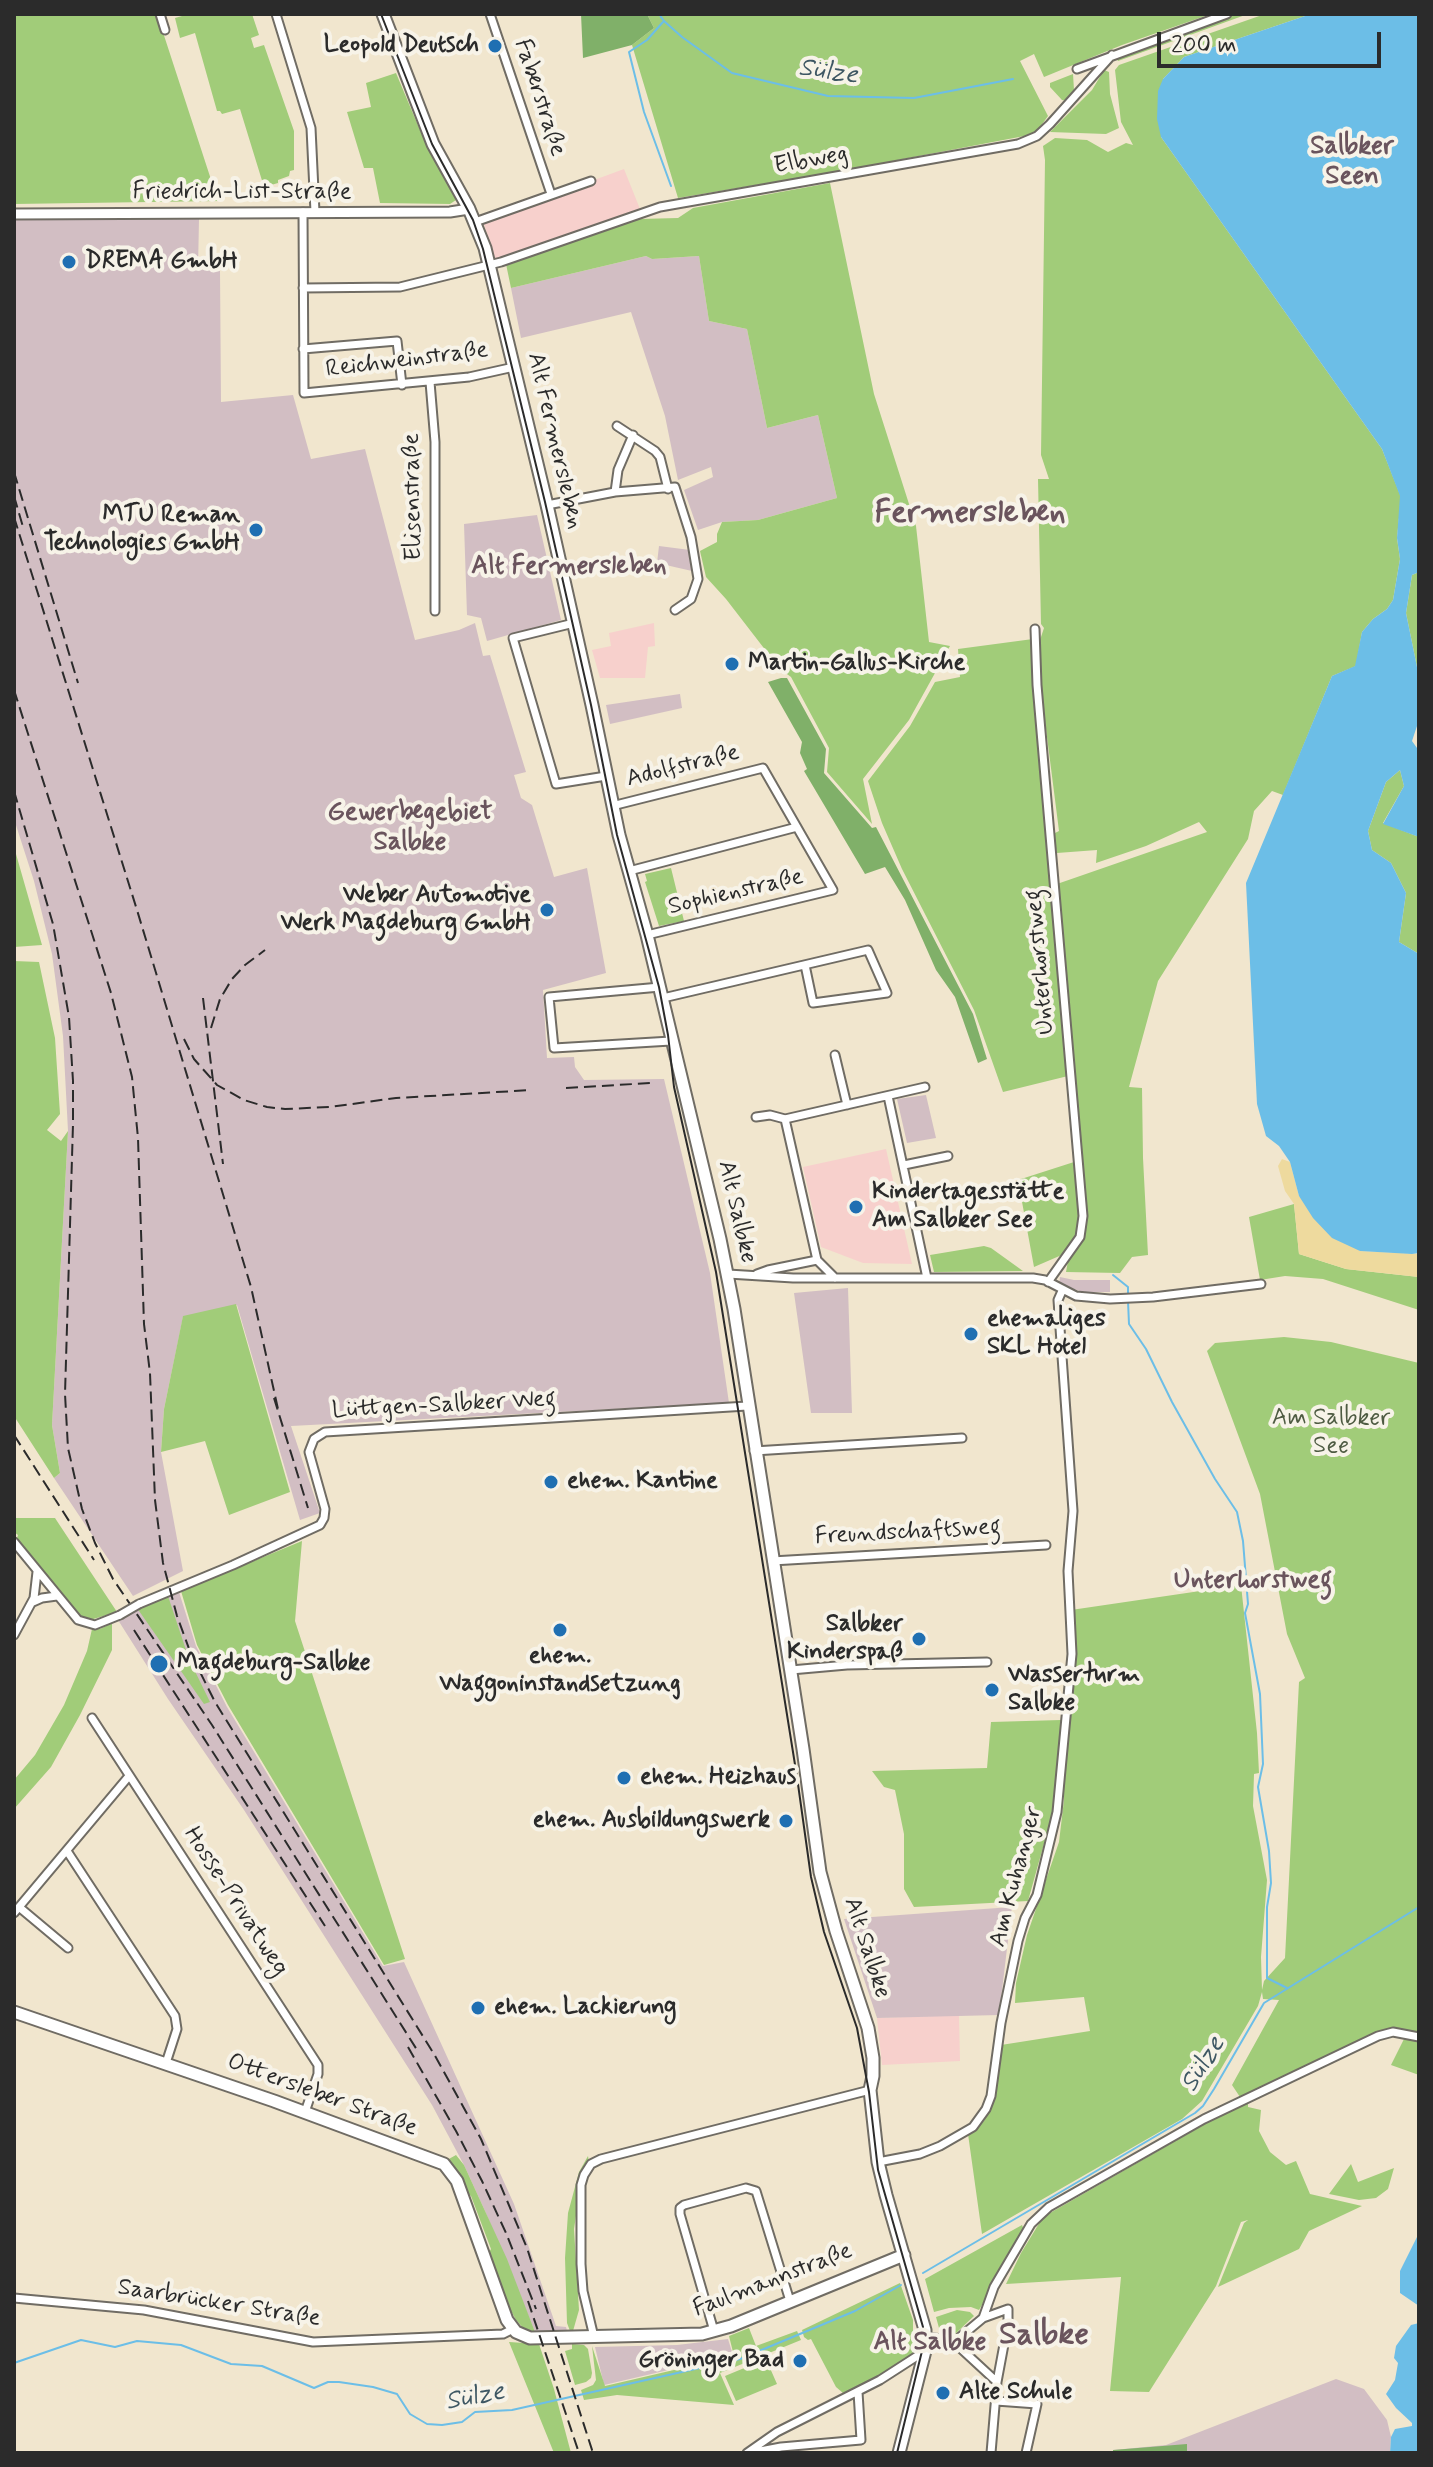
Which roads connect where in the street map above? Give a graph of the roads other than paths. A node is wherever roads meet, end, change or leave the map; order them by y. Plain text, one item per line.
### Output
1 (160, 14) edge
2 (276, 14) edge
3 (383, 14) edge
4 (1227, 14) edge
5 (493, 15) edge
6 (165, 30) dead end
7 (1112, 55) junction
8 (1077, 69) dead end
9 (591, 181) dead end
10 (551, 194) junction
11 (469, 209) junction
12 (303, 212) junction
13 (315, 212) junction
14 (14, 214) edge
15 (475, 222) junction
16 (489, 265) junction
17 (303, 288) junction
18 (303, 349) junction
19 (514, 367) junction
20 (430, 382) junction
21 (402, 385) junction
22 (617, 426) dead end
23 (633, 435) junction
24 (668, 489) junction
25 (615, 492) junction
26 (547, 505) junction
27 (675, 610) dead end
28 (435, 611) dead end
29 (574, 623) junction
30 (1035, 629) dead end
31 (606, 776) junction
32 (612, 806) junction
33 (797, 827) junction
34 (628, 871) junction
35 (647, 935) junction
36 (805, 965) junction
37 (661, 992) junction
38 (671, 1041) junction
39 (835, 1055) dead end
40 (925, 1087) dead end
41 (888, 1096) junction
42 (847, 1105) junction
43 (756, 1117) dead end
44 (785, 1119) junction
45 (948, 1156) dead end
46 (904, 1165) junction
47 (817, 1260) junction
48 (728, 1274) junction
49 (755, 1275) junction
50 (835, 1278) junction
51 (927, 1278) junction
52 (1048, 1282) junction
53 (1261, 1284) dead end
54 (1062, 1291) junction
55 (747, 1406) junction
56 (962, 1438) dead end
57 (754, 1451) junction
58 (14, 1542) edge
59 (1046, 1545) dead end
60 (772, 1561) junction
61 (37, 1572) junction
62 (57, 1596) junction
63 (33, 1602) junction
64 (14, 1635) edge
65 (987, 1662) dead end
66 (791, 1670) junction
67 (92, 1718) dead end
68 (129, 1776) junction
69 (67, 1851) junction
70 (17, 1910) edge
71 (68, 1948) dead end
72 (14, 2012) edge
73 (1419, 2037) edge
74 (166, 2063) junction
75 (870, 2090) junction
76 (305, 2112) junction
77 (878, 2162) junction
78 (904, 2255) junction
79 (14, 2298) edge
80 (790, 2301) junction
81 (983, 2318) junction
82 (513, 2329) junction
83 (714, 2331) junction
84 (594, 2337) junction
85 (926, 2337) junction
86 (953, 2343) junction
87 (925, 2351) junction
88 (997, 2382) junction
89 (858, 2392) junction
90 (996, 2401) junction
91 (747, 2453) edge
92 (899, 2453) edge
93 (991, 2453) edge
94 (1026, 2453) edge

1 - 6 street
2 - 13 street
3 - 11 main road, Alt Fermersleben
4 - 7 street, Elbweg
5 - 10 street, Faberstraße
7 - 8 street, Elbweg
7 - 16 street, Elbweg
9 - 10 street
10 - 15 street
11 - 13 street, Friedrich-List-Straße
11 - 15 main road, Alt Fermersleben
12 - 13 street, Friedrich-List-Straße
12 - 14 street, Friedrich-List-Straße
12 - 17 street
15 - 16 main road, Alt Fermersleben
16 - 17 street, Elbweg
16 - 19 main road, Alt Fermersleben
17 - 18 street
18 - 21 street
18 - 21 street, Reichweinstraße
19 - 20 street, Reichweinstraße
19 - 26 main road, Alt Fermersleben
20 - 21 street, Reichweinstraße
20 - 28 street, Elisenstraße
22 - 23 street
23 - 24 street
23 - 25 street
24 - 25 street
24 - 27 street
25 - 26 street
26 - 29 main road, Alt Fermersleben
29 - 31 main road, Alt Fermersleben
29 - 31 street
30 - 52 street, Unterhorstweg
31 - 32 main road, Alt Fermersleben
32 - 33 street, Adolfstraße
32 - 34 main road, Alt Fermersleben
33 - 34 street
33 - 35 street, Sophienstraße
34 - 35 main road, Alt Fermersleben
35 - 37 main road, Alt Fermersleben
36 - 36 street
36 - 37 street
37 - 38 main road, Alt Salbke
37 - 38 street
38 - 48 main road, Alt Salbke
39 - 42 street
40 - 41 street
41 - 42 street
41 - 46 street
42 - 44 street
43 - 44 street
44 - 47 street
45 - 46 street
46 - 51 street
47 - 49 street
47 - 50 street
48 - 49 street
48 - 55 main road, Alt Salbke
49 - 50 street
50 - 51 street
51 - 52 street
52 - 54 street
53 - 54 street
54 - 77 street, Am Kuhanger
55 - 57 main road, Alt Salbke
55 - 62 street, Lüttgen-Salbker Weg, bridge
56 - 57 street
57 - 60 main road, Alt Salbke
58 - 61 street, Lüttgen-Salbker Weg
59 - 60 street, Freundschaftsweg
60 - 66 main road, Alt Salbke
61 - 62 street, Lüttgen-Salbker Weg
61 - 63 street
62 - 63 street
63 - 64 street
65 - 66 street
66 - 75 main road, Alt Salbke
67 - 68 street, Hosse-Privatweg
68 - 69 street
68 - 76 street, Hosse-Privatweg
69 - 70 street
69 - 74 street
70 - 71 street
72 - 74 main road, Ottersleber Straße
73 - 81 street
74 - 76 main road, Ottersleber Straße
75 - 77 main road, Alt Salbke
75 - 84 street
76 - 82 main road, Ottersleber Straße
77 - 78 main road, Alt Salbke
78 - 80 main road, Faulmannstraße
78 - 85 main road, Alt Salbke
79 - 82 street, Saarbrücker Straße
80 - 83 main road, Faulmannstraße
80 - 83 street
81 - 86 street
81 - 88 street
82 - 84 main road, Faulmannstraße
83 - 84 main road, Faulmannstraße
85 - 86 street
85 - 87 main road, Alt Salbke
86 - 88 street
87 - 89 street
87 - 92 main road, Alt Salbke
88 - 90 street
89 - 91 street
89 - 91 street
90 - 93 street
90 - 94 street

